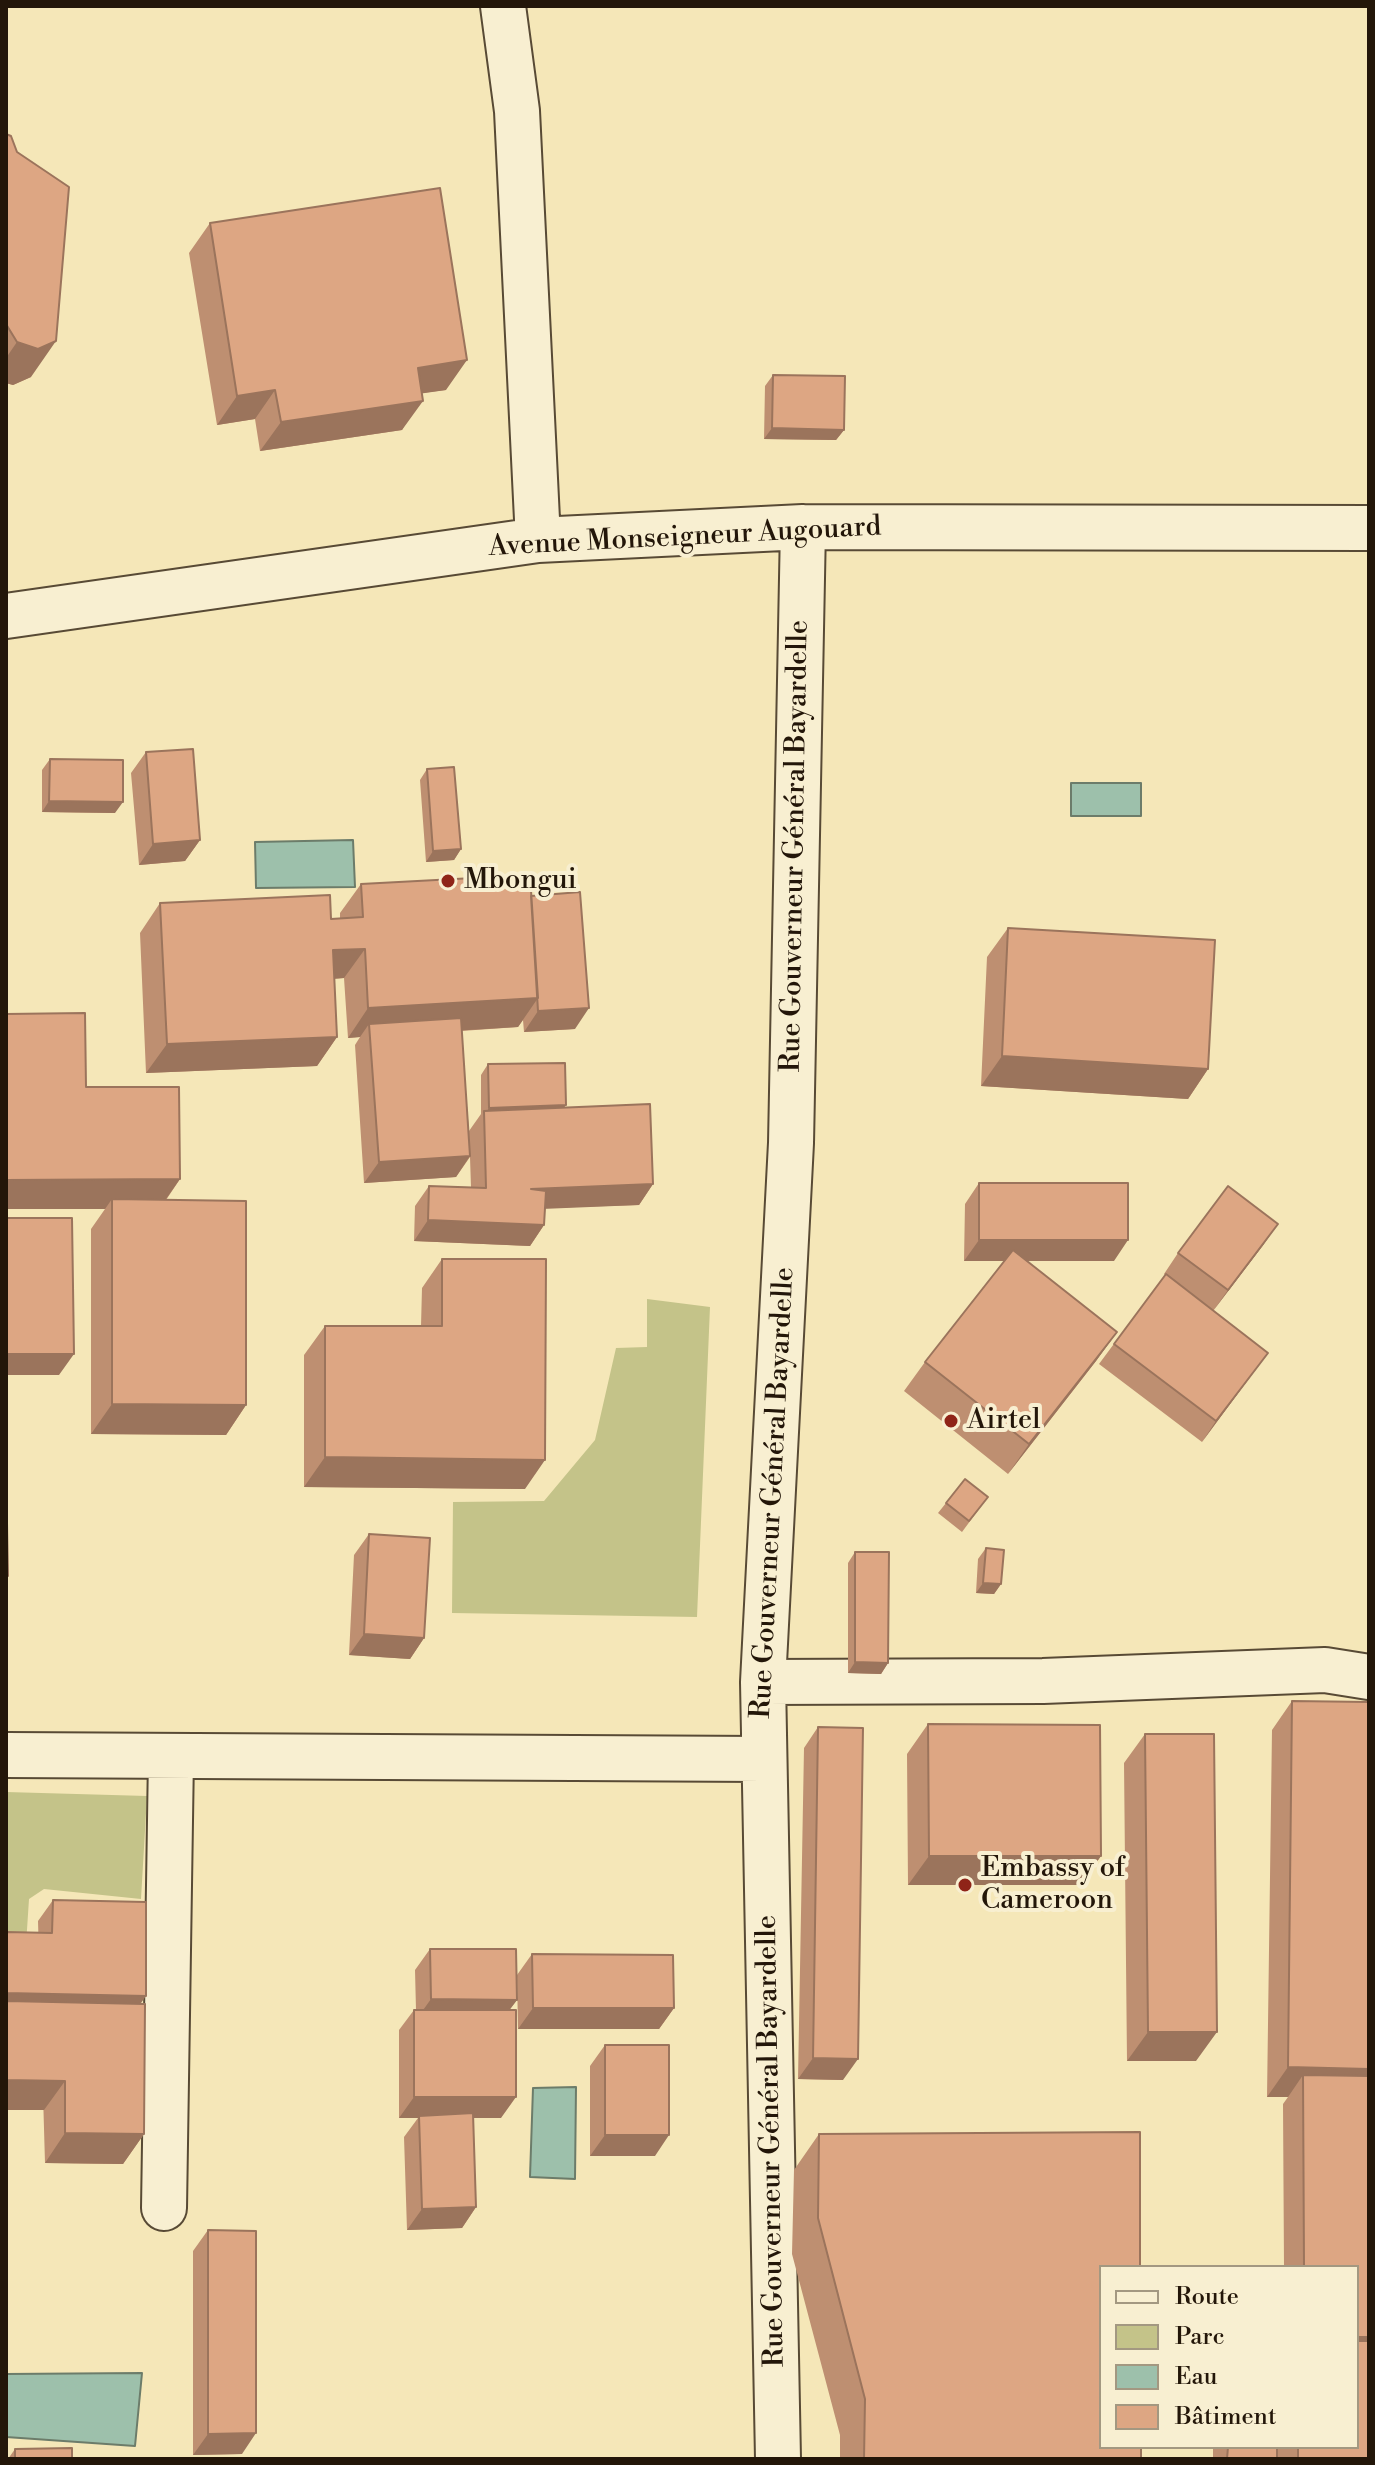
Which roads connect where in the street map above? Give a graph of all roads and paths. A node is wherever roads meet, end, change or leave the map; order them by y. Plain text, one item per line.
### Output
1 (503, 6) edge
2 (803, 527) junction
3 (1369, 528) edge
4 (538, 540) junction
5 (6, 616) edge
6 (1369, 1677) edge
7 (763, 1682) junction
8 (6, 1755) edge
9 (171, 1756) junction
10 (763, 1759) junction
11 (164, 2208) dead end
12 (778, 2459) edge

1 - 4 street
2 - 3 street, Avenue Monseigneur Augouard
2 - 4 street, Avenue Monseigneur Augouard
2 - 7 street, Rue Gouverneur Général Bayardelle
4 - 5 street, Avenue Monseigneur Augouard
6 - 7 street
7 - 10 street, Rue Gouverneur Général Bayardelle
8 - 9 street
9 - 10 street
9 - 11 street
10 - 12 street, Rue Gouverneur Général Bayardelle

